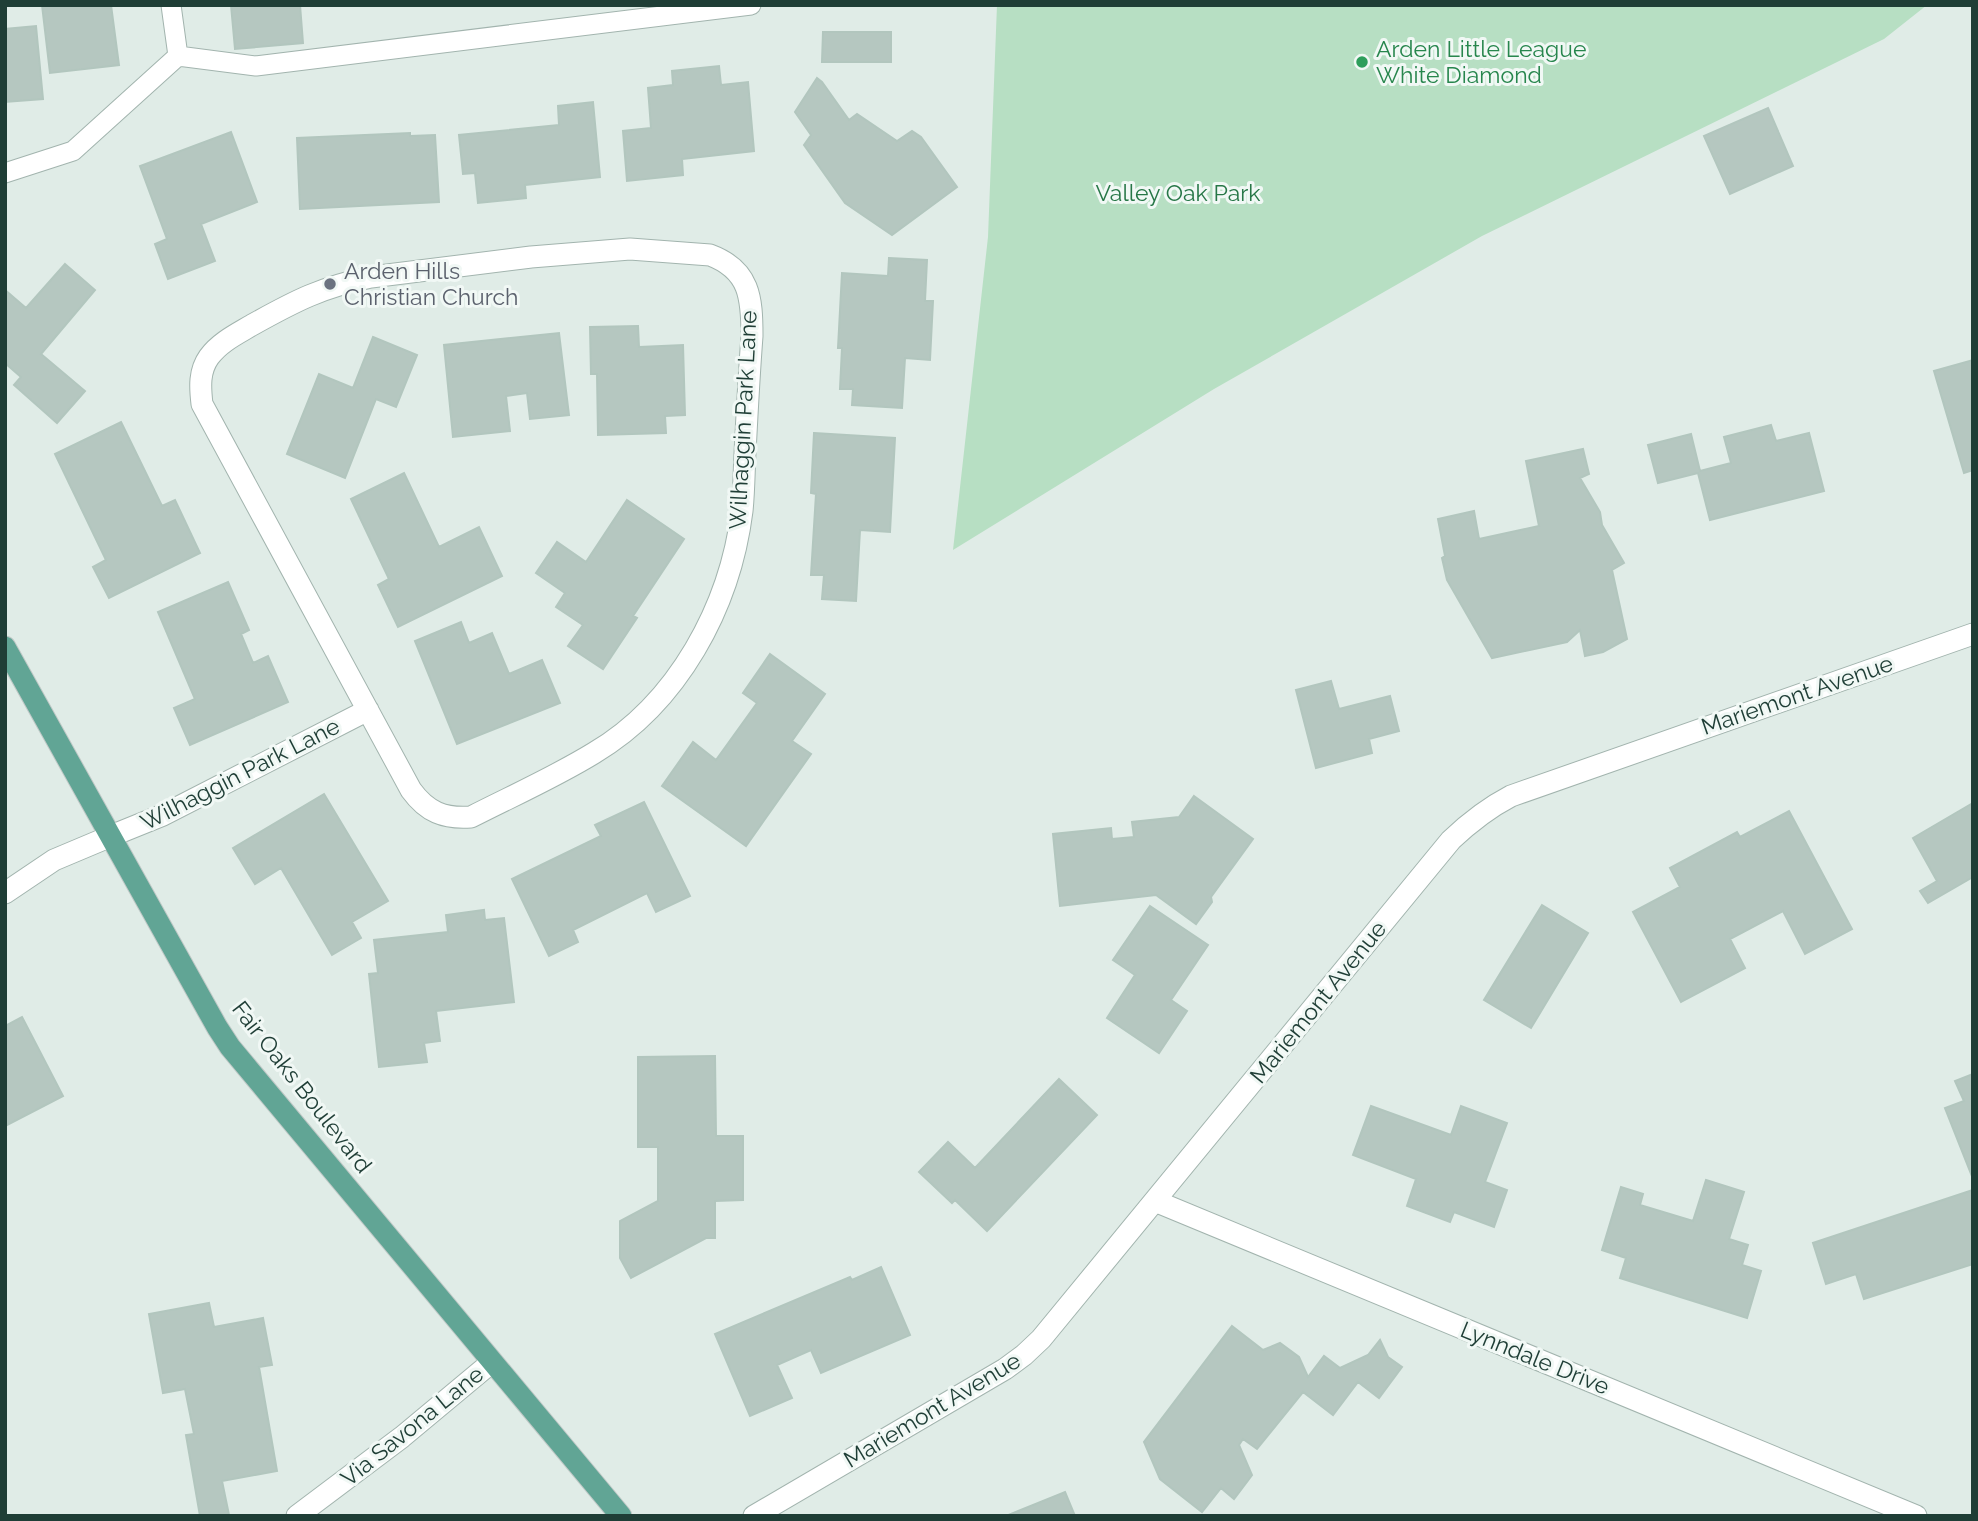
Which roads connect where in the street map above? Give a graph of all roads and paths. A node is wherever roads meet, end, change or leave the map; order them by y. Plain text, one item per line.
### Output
1 (171, 5) edge
2 (751, 5) edge
3 (178, 56) junction
4 (5, 173) edge
5 (1973, 634) edge
6 (5, 647) edge
7 (368, 710) junction
8 (111, 836) junction
9 (5, 893) edge
10 (1155, 1201) junction
11 (492, 1362) junction
12 (297, 1516) edge
13 (621, 1516) edge
14 (754, 1516) edge
15 (1916, 1516) edge

1 - 3 lane
2 - 3 lane
3 - 4 lane
5 - 10 street, Mariemont Avenue
6 - 8 main road, Fair Oaks Boulevard
7 - 7 street, Wilhaggin Park Lane
7 - 8 street, Wilhaggin Park Lane
8 - 9 street, Wilhaggin Park Lane
8 - 11 main road, Fair Oaks Boulevard
10 - 14 street, Mariemont Avenue
10 - 15 street, Lynndale Drive
11 - 12 street, Via Savona Lane
11 - 13 main road, Fair Oaks Boulevard

